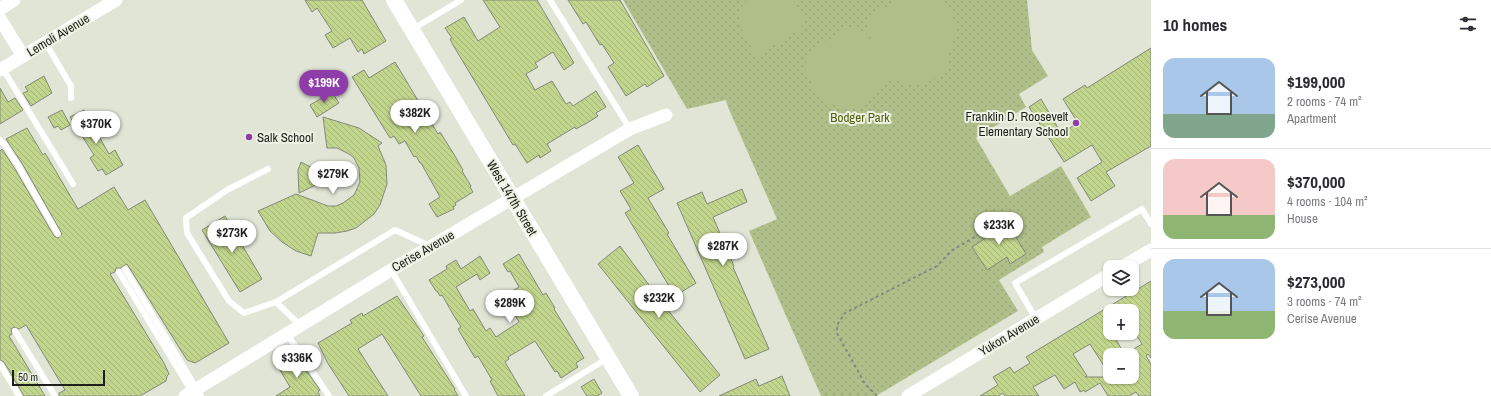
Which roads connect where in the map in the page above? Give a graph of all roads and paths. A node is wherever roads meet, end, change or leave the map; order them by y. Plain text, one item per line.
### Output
1 (14, 0) edge
2 (116, 0) edge
3 (394, 0) edge
4 (461, 0) edge
5 (550, 0) edge
6 (0, 9) edge
7 (0, 19) edge
8 (412, 30) junction
9 (45, 42) junction
10 (23, 56) junction
11 (1, 70) edge
12 (71, 98) dead end
13 (666, 115) dead end
14 (630, 129) junction
15 (0, 140) edge
16 (268, 169) dead end
17 (73, 184) dead end
18 (512, 198) junction
19 (1151, 224) edge
20 (58, 234) dead end
21 (978, 235) dead end
22 (431, 247) junction
23 (1151, 250) edge
24 (1134, 260) edge
25 (125, 269) dead end
26 (391, 270) junction
27 (119, 272) dead end
28 (1103, 278) edge
29 (276, 302) junction
30 (1036, 319) junction
31 (300, 325) junction
32 (15, 331) dead end
33 (287, 334) junction
34 (608, 358) junction
35 (0, 364) edge
36 (193, 393) edge
37 (19, 396) edge
38 (55, 396) edge
39 (329, 396) edge
40 (466, 396) edge
41 (546, 396) edge
42 (631, 396) edge
43 (877, 396) edge
44 (908, 396) edge

1 - 6 street
2 - 9 street, Lemoli Avenue
3 - 8 street, West 147th Street
4 - 8 lane
5 - 14 lane
7 - 10 street
8 - 18 street, West 147th Street
9 - 10 street, Lemoli Avenue
9 - 12 lane
10 - 11 street, Lemoli Avenue
11 - 17 lane
13 - 14 street, Cerise Avenue
14 - 18 street, Cerise Avenue
15 - 20 lane
16 - 29 lane
18 - 22 street, Cerise Avenue
18 - 34 street, West 147th Street
19 - 30 lane
21 - 43 path
22 - 26 street, Cerise Avenue
22 - 29 lane
23 - 24 street
25 - 36 lane
26 - 31 street, Cerise Avenue
26 - 40 lane
27 - 36 lane
28 - 30 street, Yukon Avenue
29 - 31 lane
30 - 44 street, Yukon Avenue
31 - 33 street, Cerise Avenue
32 - 38 lane
33 - 36 street, Cerise Avenue
33 - 39 lane
34 - 41 lane
34 - 42 street, West 147th Street
35 - 37 lane

